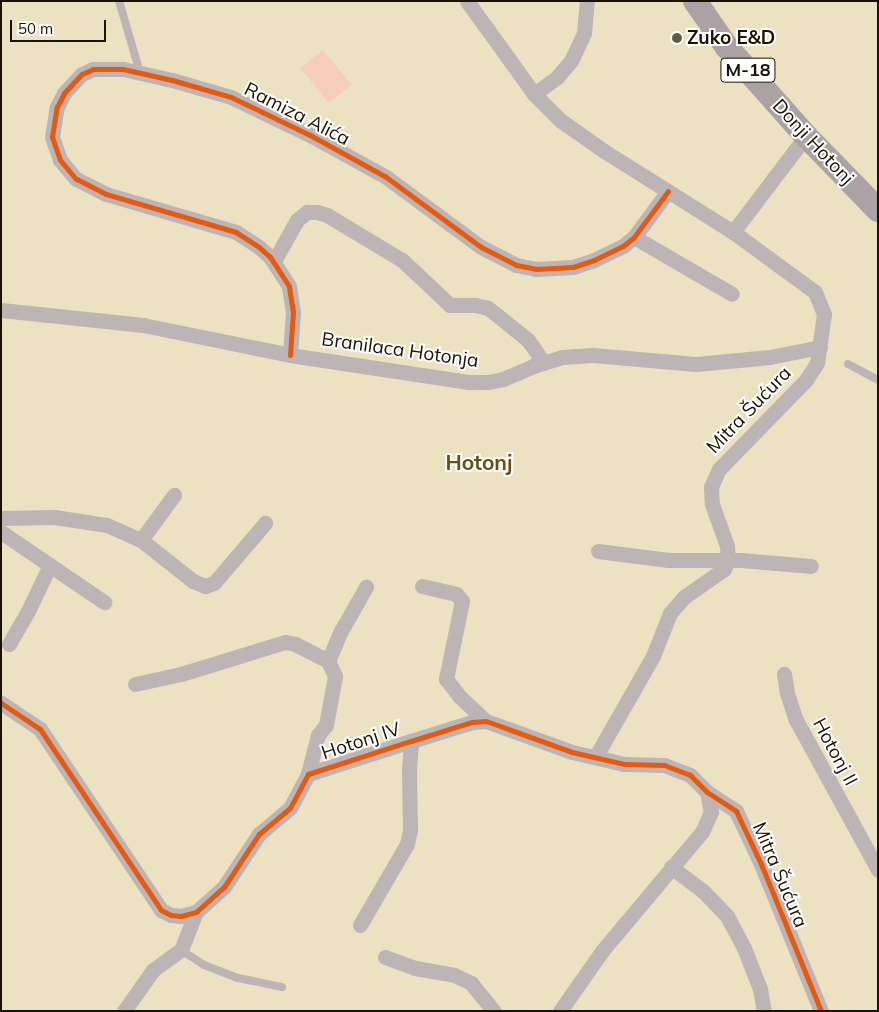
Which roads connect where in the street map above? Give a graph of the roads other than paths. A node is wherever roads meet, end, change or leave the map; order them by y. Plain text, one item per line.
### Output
1 (120, 1) edge
2 (467, 1) edge
3 (587, 1) edge
4 (695, 1) edge
5 (140, 72) junction
6 (534, 94) junction
7 (806, 136) junction
8 (668, 192) junction
9 (878, 210) edge
10 (733, 232) junction
11 (634, 237) junction
12 (274, 261) junction
13 (732, 294) dead end
14 (1, 310) edge
15 (820, 347) junction
16 (290, 355) junction
17 (544, 363) junction
18 (848, 364) dead end
19 (878, 380) edge
20 (174, 495) dead end
21 (1, 518) edge
22 (265, 524) dead end
23 (1, 532) edge
24 (141, 540) junction
25 (598, 551) dead end
26 (728, 560) junction
27 (50, 565) junction
28 (811, 566) dead end
29 (422, 586) dead end
30 (366, 587) dead end
31 (104, 602) dead end
32 (9, 644) dead end
33 (328, 661) junction
34 (784, 674) dead end
35 (135, 684) dead end
36 (1, 704) edge
37 (486, 721) junction
38 (411, 740) junction
39 (596, 756) junction
40 (308, 774) junction
41 (707, 792) junction
42 (671, 867) junction
43 (878, 870) edge
44 (196, 912) junction
45 (360, 924) dead end
46 (182, 950) junction
47 (385, 957) dead end
48 (282, 987) dead end
49 (564, 1005) edge
50 (124, 1011) edge
51 (494, 1011) edge
52 (578, 1011) edge
53 (764, 1011) edge
54 (820, 1011) edge

1 - 5 lane
2 - 6 street
3 - 6 street
4 - 7 main road, Donji Hotonj / M-18
5 - 11 street, Ramiza Alića
5 - 12 street, Ramiza Alića
6 - 8 street
7 - 9 main road, Donji Hotonj / M-18
7 - 10 street
8 - 10 street
8 - 11 street, Ramiza Alića
10 - 15 street
11 - 13 street
12 - 16 street, Ramiza Alića
12 - 17 street
14 - 16 street, Branilaca Hotonja
15 - 17 street, Branilaca Hotonja
15 - 26 street, Mitra Šućura
16 - 17 street, Branilaca Hotonja
18 - 19 lane
20 - 24 street
21 - 24 street
22 - 24 street
23 - 27 street
25 - 26 street
26 - 28 street
26 - 39 street
27 - 31 street
27 - 32 street
29 - 37 street, Hotonj IV
30 - 33 street
33 - 35 street
33 - 40 street, Hotonj IV
34 - 43 street, Hotonj II
36 - 44 street
37 - 38 street, Hotonj IV
37 - 39 street, Hotonj IV
38 - 40 street, Hotonj IV
38 - 45 street, Hotonj IV
39 - 41 street, Mitra Šućura
40 - 44 street, Hotonj IV
41 - 42 street
41 - 54 street, Mitra Šućura
42 - 49 street
42 - 53 street
44 - 46 street
46 - 48 lane
46 - 50 street
47 - 51 street
49 - 52 street

